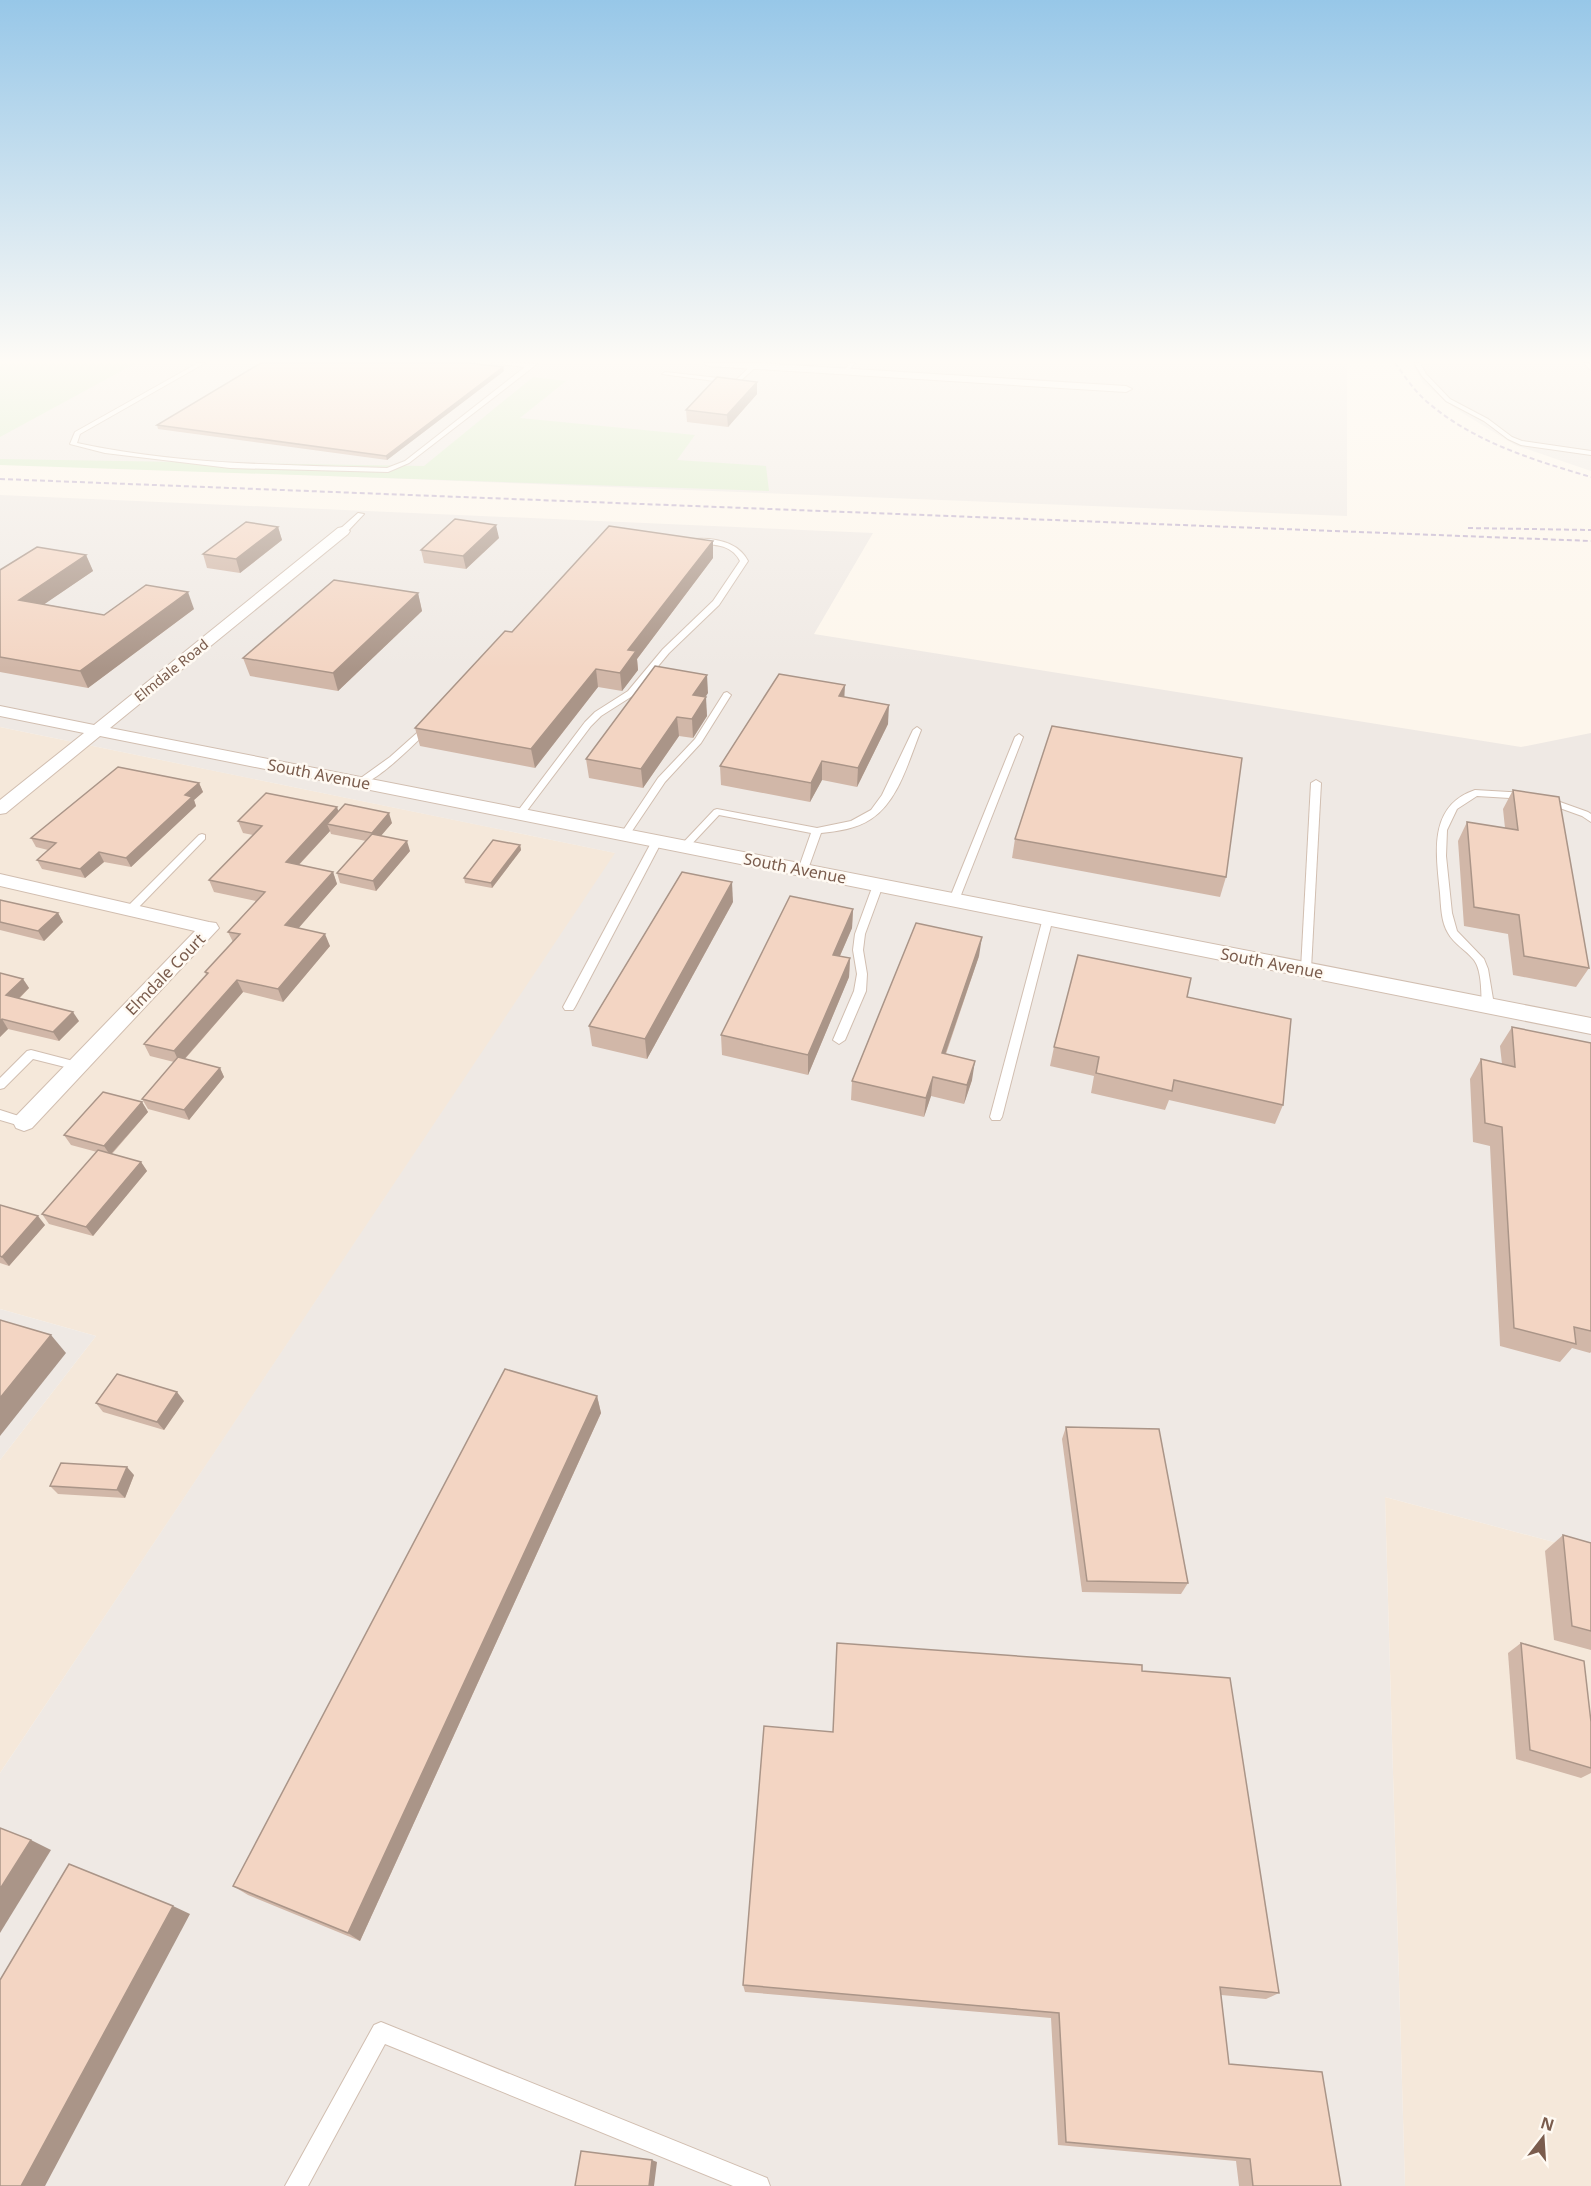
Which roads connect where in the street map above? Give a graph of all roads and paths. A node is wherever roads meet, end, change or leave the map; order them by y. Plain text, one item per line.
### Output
1 (222, 465) edge
2 (400, 465) edge
3 (360, 514) dead end
4 (342, 531) joint
5 (686, 539) edge
6 (727, 695) dead end
7 (0, 711) edge
8 (436, 717) edge
9 (97, 730) junction
10 (917, 730) dead end
11 (1019, 737) dead end
12 (361, 782) junction
13 (1316, 783) dead end
14 (0, 809) edge
15 (520, 814) junction
16 (1591, 819) edge
17 (817, 831) junction
18 (625, 835) junction
19 (202, 837) dead end
20 (657, 841) junction
21 (684, 846) junction
22 (803, 870) junction
23 (0, 880) edge
24 (878, 885) junction
25 (954, 900) junction
26 (130, 910) junction
27 (1048, 918) junction
28 (1306, 969) junction
29 (1488, 1005) junction
30 (569, 1006) dead end
31 (1591, 1026) edge
32 (839, 1040) dead end
33 (77, 1066) junction
34 (0, 1085) edge
35 (0, 1115) edge
36 (996, 1117) dead end
37 (24, 1122) joint
38 (296, 2186) edge
39 (759, 2186) edge

1 - 2 lane
3 - 4 lane
4 - 9 street, Elmdale Road
5 - 15 lane
6 - 18 lane
7 - 9 street, South Avenue
8 - 12 lane
9 - 12 street, South Avenue
9 - 14 street, Elmdale Road
10 - 17 lane
11 - 25 lane
12 - 15 street, South Avenue
13 - 28 lane
15 - 18 street, South Avenue
16 - 29 lane
17 - 21 lane
17 - 22 lane
18 - 20 street, South Avenue
19 - 26 lane
20 - 21 street, South Avenue
20 - 30 lane
21 - 22 street, South Avenue
22 - 24 street, South Avenue
23 - 26 street, Elmdale Court
24 - 25 street, South Avenue
24 - 32 lane
25 - 27 street, South Avenue
26 - 33 street, Elmdale Court
27 - 28 street, South Avenue
27 - 36 lane
28 - 29 street, South Avenue
29 - 31 street, South Avenue
33 - 34 lane
33 - 37 street, Elmdale Court
35 - 37 lane
38 - 39 lane

